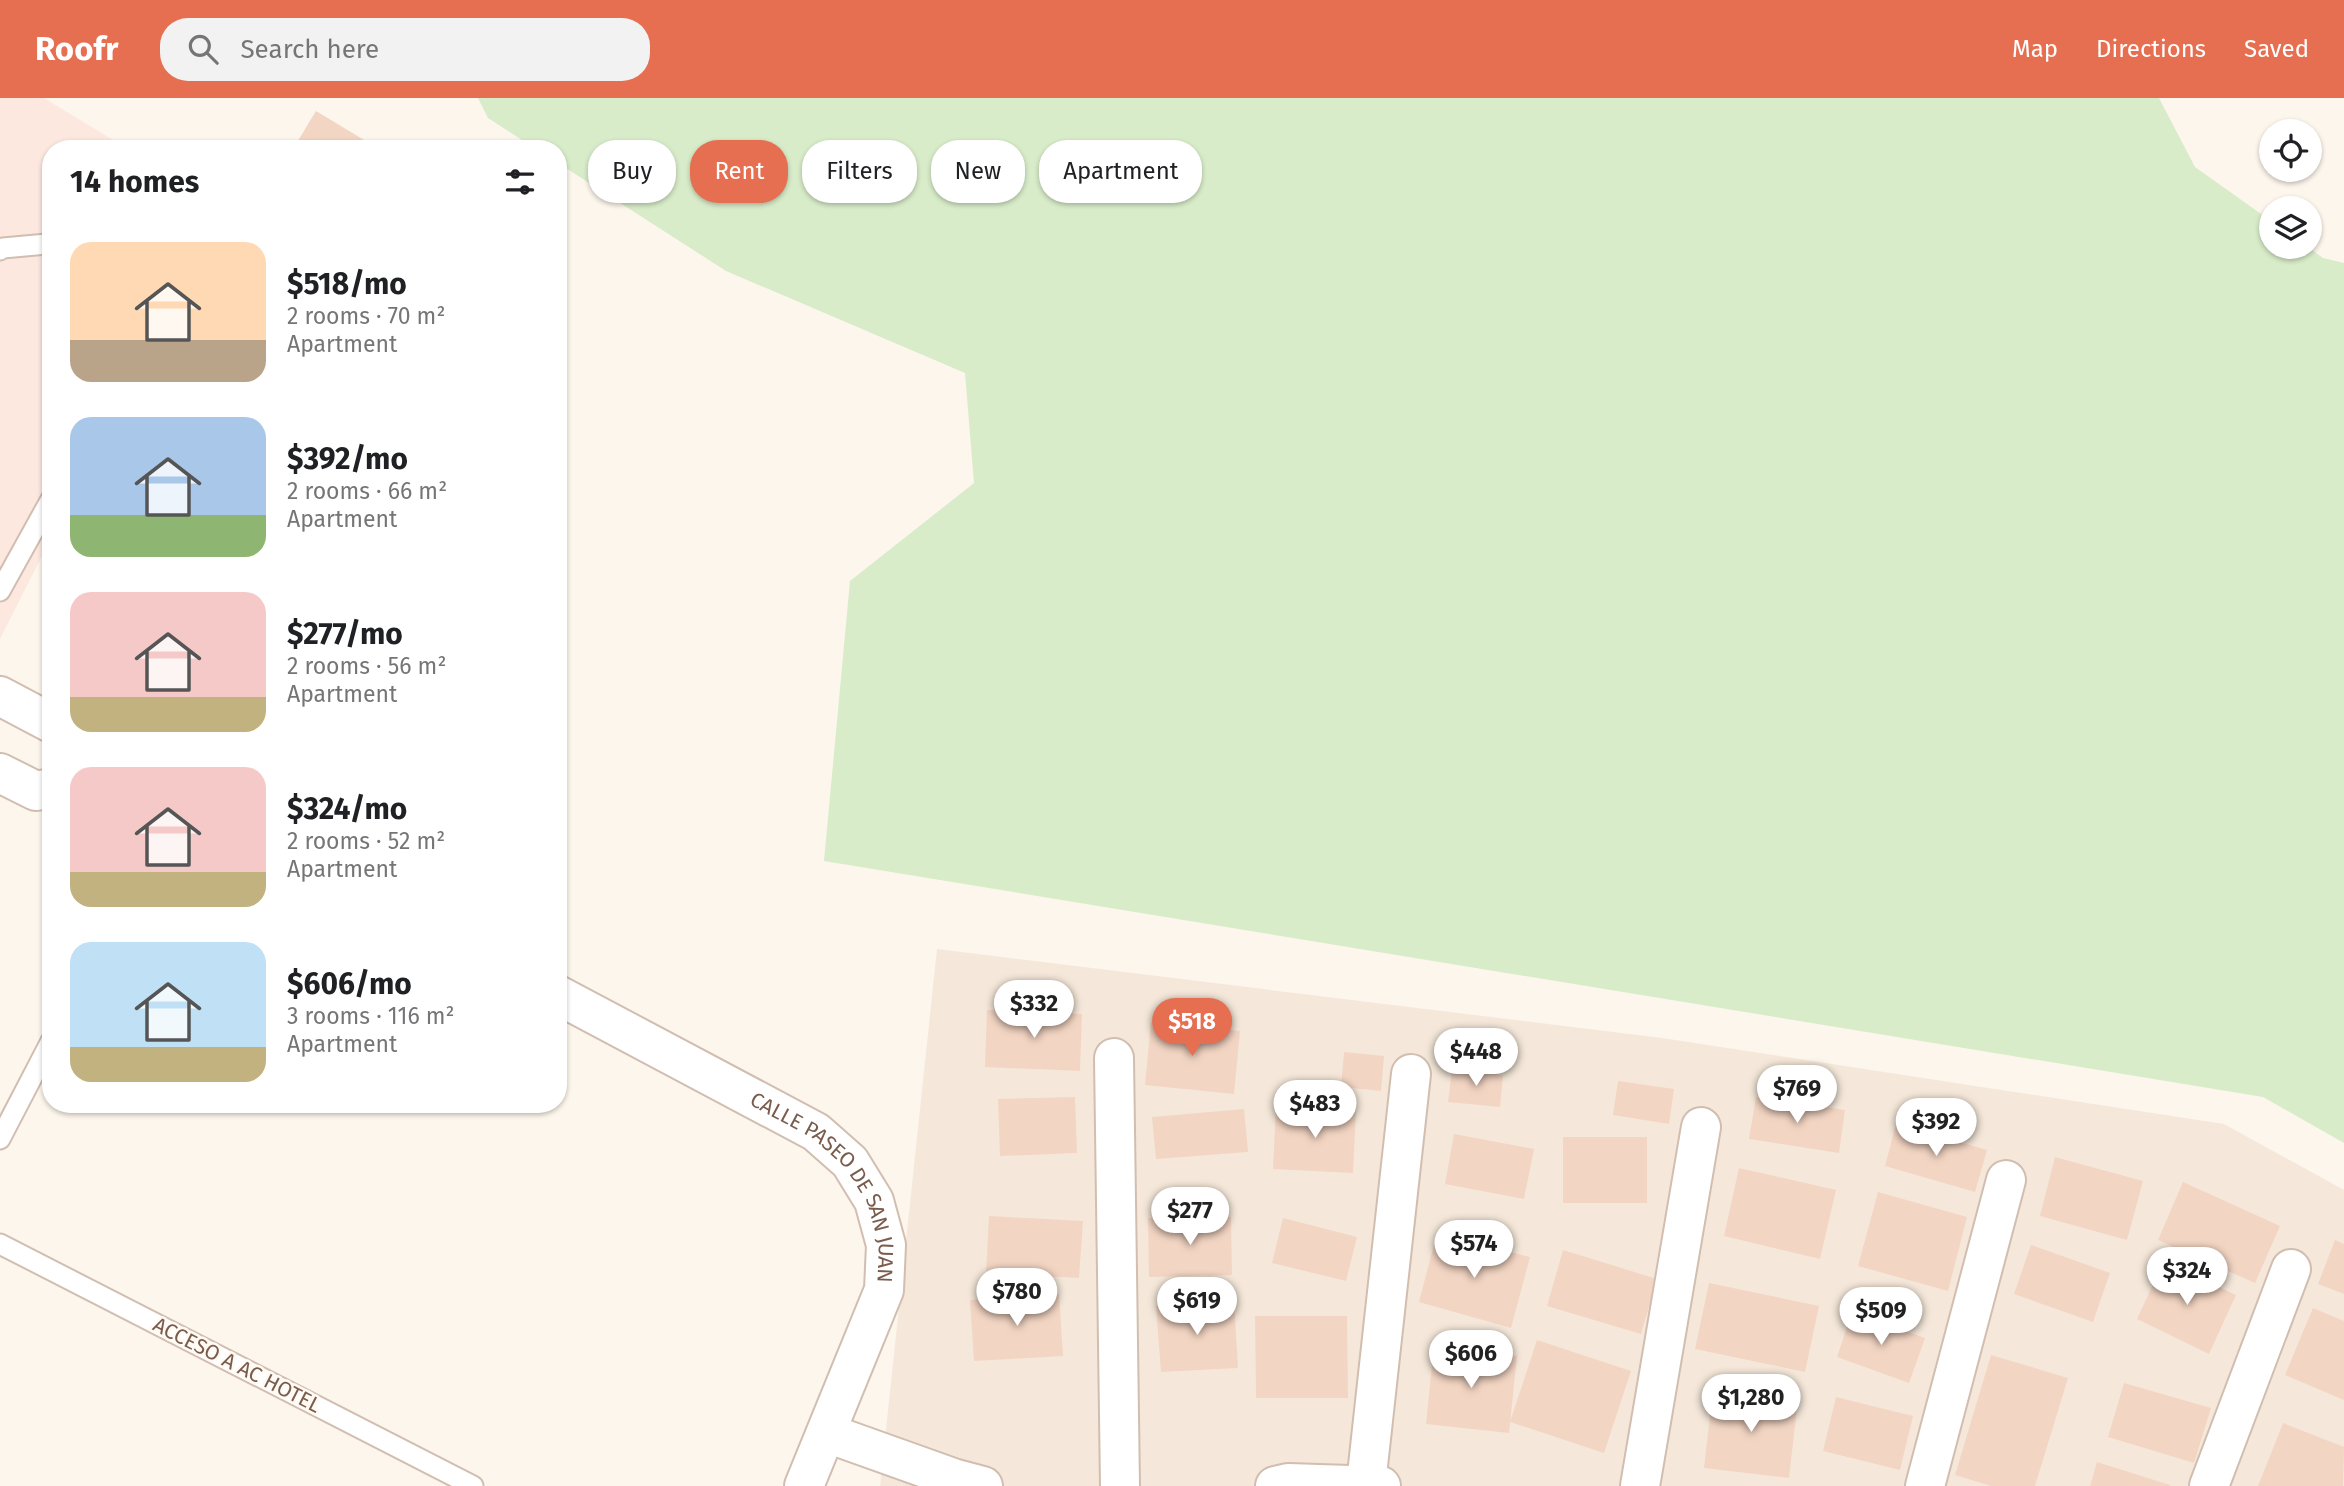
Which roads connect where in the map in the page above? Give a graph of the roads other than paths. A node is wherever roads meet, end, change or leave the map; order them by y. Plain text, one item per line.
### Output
1 (42, 244) edge
2 (0, 250) edge
3 (42, 515) edge
4 (0, 591) edge
5 (0, 696) edge
6 (42, 718) edge
7 (0, 773) edge
8 (42, 780) edge
9 (567, 1000) edge
10 (42, 1058) edge
11 (1114, 1058) dead end
12 (1411, 1074) dead end
13 (1701, 1127) dead end
14 (0, 1139) edge
15 (2006, 1181) dead end
16 (0, 1244) edge
17 (2291, 1269) dead end
18 (827, 1433) junction
19 (807, 1485) edge
20 (1374, 1485) edge
21 (473, 1486) edge
22 (983, 1486) edge
23 (1120, 1486) edge
24 (1275, 1486) edge
25 (1640, 1486) edge
26 (1925, 1486) edge
27 (2209, 1486) edge

1 - 2 lane
3 - 4 lane
5 - 6 street
7 - 8 street
9 - 18 street, CALLE PASEO DE SAN JUAN
10 - 14 lane
11 - 23 street
12 - 20 street
13 - 25 street
15 - 26 street
16 - 21 lane, ACCESO A AC HOTEL
17 - 27 street
18 - 19 street, CALLE PASEO DE SAN JUAN
18 - 22 street
20 - 24 street

